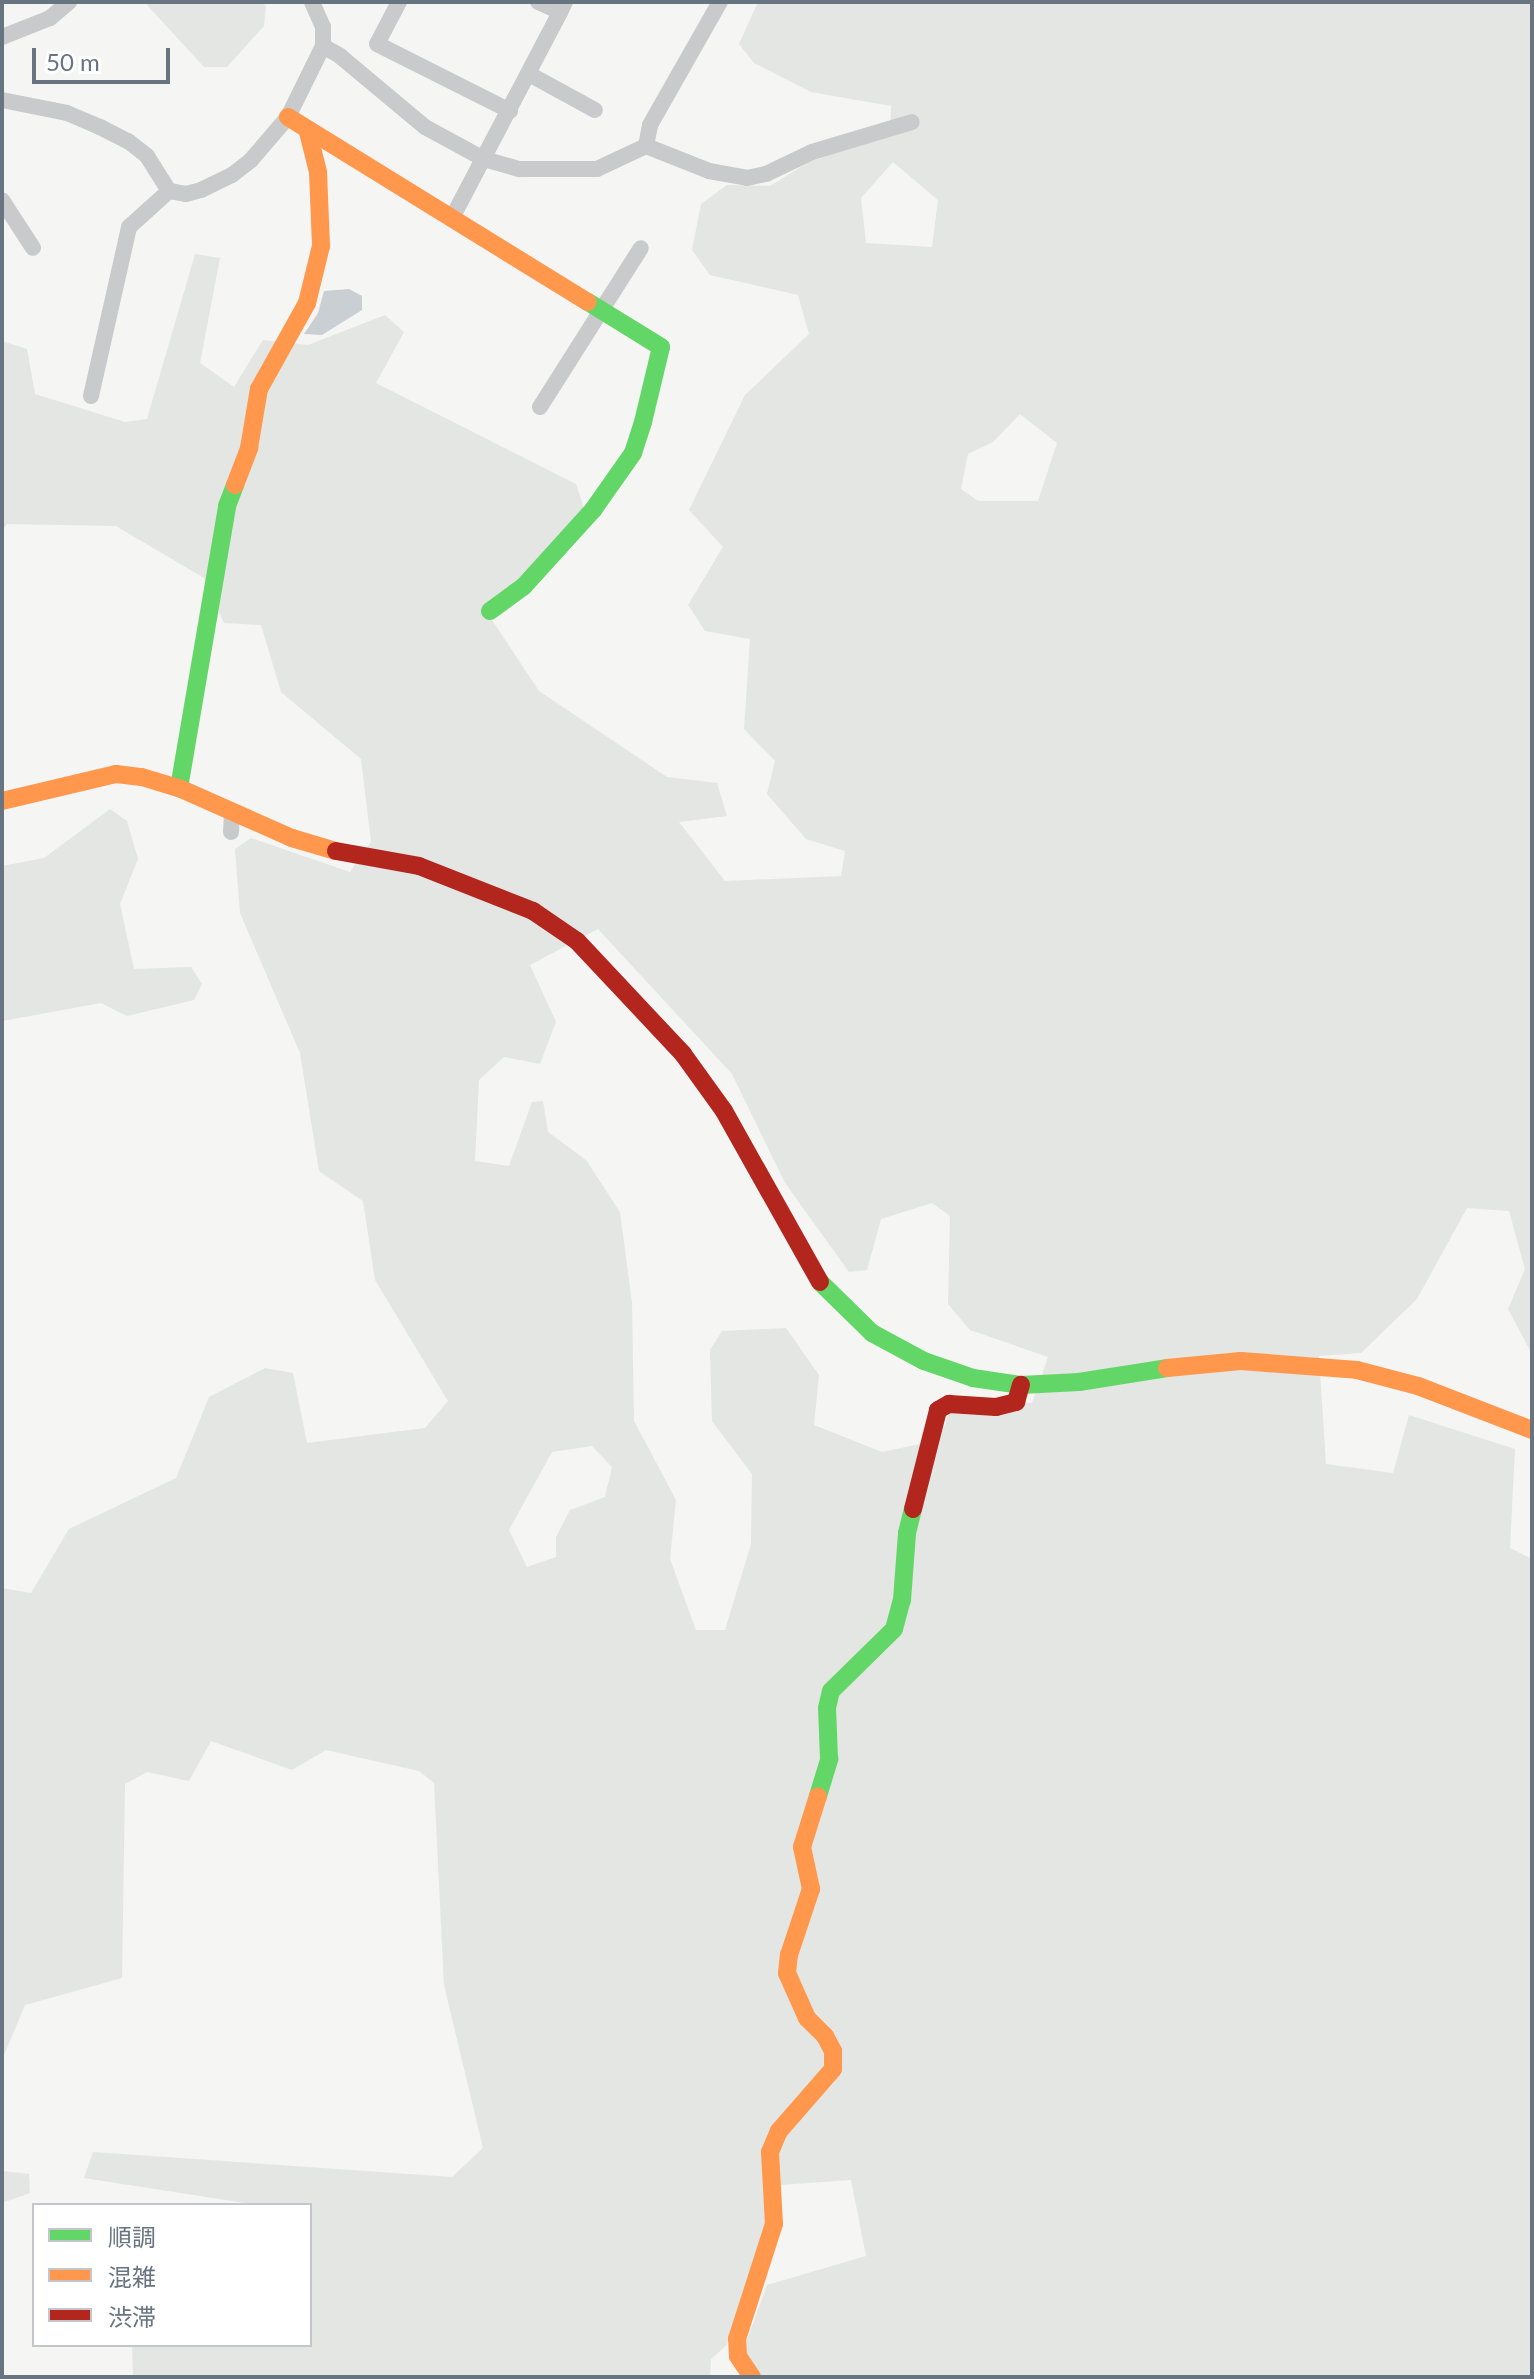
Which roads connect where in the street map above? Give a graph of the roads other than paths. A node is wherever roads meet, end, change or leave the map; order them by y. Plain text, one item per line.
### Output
1 (69, 2) edge
2 (312, 2) edge
3 (399, 2) edge
4 (538, 2) edge
5 (720, 2) edge
6 (562, 7) edge
7 (2, 37) edge
8 (323, 46) junction
9 (529, 74) junction
10 (2, 100) edge
11 (595, 110) dead end
12 (510, 111) junction
13 (288, 117) junction
14 (912, 122) dead end
15 (308, 132) junction
16 (646, 146) junction
17 (484, 159) junction
18 (169, 191) junction
19 (2, 200) edge
20 (452, 218) junction
21 (33, 248) dead end
22 (641, 248) dead end
23 (602, 308) junction
24 (91, 396) dead end
25 (540, 407) dead end
26 (490, 611) dead end
27 (179, 788) junction
28 (2, 801) edge
29 (232, 811) junction
30 (231, 832) dead end
31 (1021, 1385) junction
32 (1532, 1430) edge
33 (752, 2377) edge

1 - 7 street
2 - 8 street
3 - 12 street
4 - 6 street
5 - 16 street
6 - 9 street
8 - 13 street
8 - 17 street
9 - 11 street
9 - 12 street
10 - 18 street
12 - 17 street
13 - 15 street
13 - 18 street
14 - 16 street
15 - 20 street
15 - 27 street
16 - 17 street
17 - 20 street
18 - 24 street
19 - 21 street
20 - 23 street
22 - 23 street
23 - 25 street
23 - 26 street
27 - 28 street
27 - 29 street
29 - 30 street
29 - 31 street
31 - 32 street
31 - 33 street

